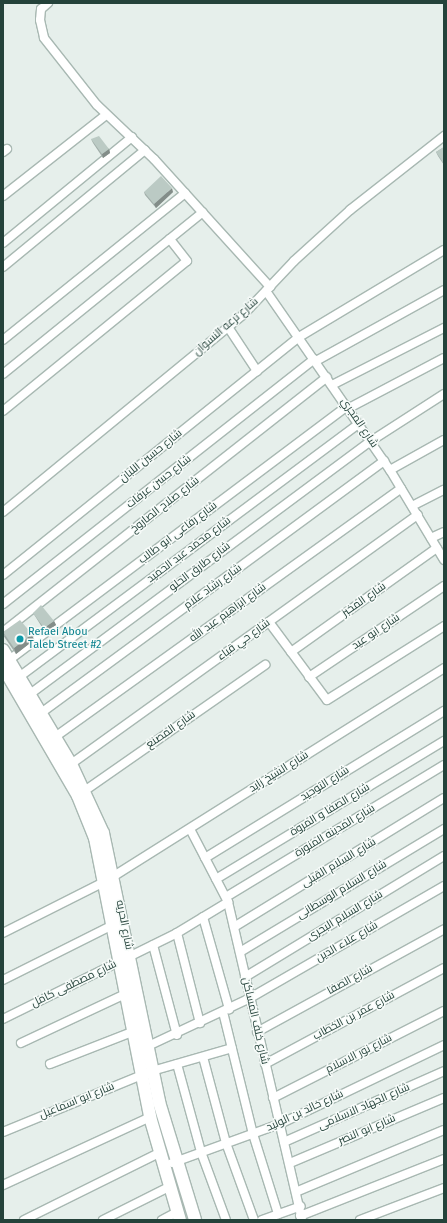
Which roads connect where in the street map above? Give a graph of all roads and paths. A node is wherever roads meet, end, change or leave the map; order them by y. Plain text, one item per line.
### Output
1 (48, 3) edge
2 (106, 114) junction
3 (444, 136) edge
4 (132, 137) junction
5 (145, 150) junction
6 (185, 193) junction
7 (3, 196) edge
8 (203, 212) junction
9 (170, 239) junction
10 (3, 243) edge
11 (444, 250) edge
12 (3, 267) edge
13 (268, 289) junction
14 (444, 290) edge
15 (228, 327) junction
16 (444, 328) edge
17 (299, 338) junction
18 (3, 340) edge
19 (444, 358) edge
20 (315, 360) junction
21 (258, 371) junction
22 (3, 374) edge
23 (327, 377) junction
24 (332, 385) junction
25 (444, 394) edge
26 (348, 407) junction
27 (3, 411) edge
28 (359, 424) junction
29 (444, 440) edge
30 (370, 441) junction
31 (384, 461) junction
32 (390, 470) junction
33 (401, 488) junction
34 (444, 490) edge
35 (412, 506) junction
36 (3, 512) edge
37 (418, 515) junction
38 (444, 532) edge
39 (431, 538) junction
40 (437, 548) junction
41 (444, 560) edge
42 (3, 575) edge
43 (444, 586) edge
44 (3, 604) edge
45 (269, 622) junction
46 (444, 626) edge
47 (3, 632) edge
48 (291, 652) junction
49 (5, 659) edge
50 (265, 665) dead end
51 (444, 668) edge
52 (20, 677) junction
53 (309, 677) junction
54 (30, 694) junction
55 (444, 710) edge
56 (41, 713) junction
57 (55, 737) junction
58 (444, 741) edge
59 (71, 764) junction
60 (444, 765) edge
61 (81, 793) junction
62 (444, 798) edge
63 (190, 828) junction
64 (444, 829) edge
65 (444, 856) edge
66 (206, 858) junction
67 (110, 879) junction
68 (216, 879) junction
69 (444, 886) edge
70 (227, 900) junction
71 (203, 917) junction
72 (118, 923) junction
73 (234, 927) junction
74 (444, 929) edge
75 (3, 933) edge
76 (177, 933) junction
77 (153, 945) junction
78 (240, 952) junction
79 (125, 959) junction
80 (444, 968) edge
81 (245, 977) junction
82 (3, 980) edge
83 (125, 994) junction
84 (250, 998) junction
85 (226, 1010) junction
86 (444, 1011) edge
87 (3, 1018) edge
88 (200, 1023) junction
89 (132, 1032) junction
90 (257, 1032) junction
91 (176, 1035) junction
92 (21, 1043) dead end
93 (444, 1045) edge
94 (146, 1047) junction
95 (232, 1048) junction
96 (203, 1057) junction
97 (50, 1064) dead end
98 (177, 1064) junction
99 (265, 1064) junction
100 (444, 1071) edge
101 (146, 1074) junction
102 (273, 1098) junction
103 (444, 1098) edge
104 (150, 1117) junction
105 (280, 1124) junction
106 (444, 1130) edge
107 (3, 1132) edge
108 (253, 1134) junction
109 (284, 1142) junction
110 (226, 1143) junction
111 (201, 1152) junction
112 (159, 1153) junction
113 (444, 1159) edge
114 (175, 1162) junction
115 (290, 1162) junction
116 (162, 1166) junction
117 (3, 1185) edge
118 (169, 1187) junction
119 (444, 1188) edge
120 (298, 1191) junction
121 (300, 1206) junction
122 (278, 1214) junction
123 (179, 1216) edge
124 (301, 1218) edge
125 (24, 1220) edge
126 (102, 1220) edge
127 (162, 1220) edge
128 (195, 1220) edge
129 (226, 1220) edge
130 (254, 1220) edge
131 (262, 1220) edge
132 (360, 1220) edge

1 - 2 street, شارع المجري
2 - 4 street, شارع المجري
2 - 7 street
3 - 13 street, شارع ترعه النسوان
4 - 5 street, شارع المجري
4 - 10 street
5 - 6 street, شارع المجري
5 - 12 street
6 - 8 street, شارع المجري
6 - 18 street
8 - 9 street
8 - 13 street, شارع المجري
9 - 22 street
9 - 27 street
11 - 17 street, شارع حسين اللبان
13 - 15 street, شارع ترعه النسوان
13 - 17 street, شارع المجري
14 - 20 street, شارع حسن عرفات
15 - 21 street
15 - 36 street, شارع ترعه النسوان
16 - 24 street
17 - 20 street, شارع المجري
17 - 21 street, شارع حسين اللبان
19 - 26 street, شارع رفاعى ابو طالب
20 - 23 street, شارع المجري
20 - 44 street, شارع حسن عرفات
21 - 42 street, شارع حسين اللبان
23 - 24 street, شارع المجري
23 - 47 street, شارع صلاح الصاروخ
24 - 26 street, شارع المجري
25 - 30 street, شارع طارق الحلو
26 - 28 street, شارع المجري
26 - 49 street, شارع رفاعى ابو طالب
28 - 30 street, شارع المجري
28 - 52 street, شارع محمد عبد الحميد
29 - 32 street
30 - 31 street, شارع المجري
30 - 54 street, شارع طارق الحلو
31 - 32 street, شارع المجري
31 - 56 street, شارع رشاد علام
32 - 33 street, شارع المجري
33 - 35 street, شارع المجري
33 - 57 street, شارع ابراهيم عبد الله
34 - 35 street
35 - 37 street, شارع المجري
37 - 39 street, شارع المجري
37 - 45 street, شارع حي قباء
38 - 39 street
39 - 40 street, شارع المجري
40 - 41 street, شارع المجري
40 - 48 street, شارع المخبز
43 - 53 street, شارع ابو عيد
45 - 48 street
45 - 59 street, شارع حي قباء
46 - 53 street
48 - 53 street
49 - 52 main road, شارع الحريه
49 - 61 main road, شارع الحريه
50 - 61 street, شارع المصنع
51 - 63 street, شارع الشيخ زايد
52 - 54 main road, شارع الحريه
54 - 56 main road, شارع الحريه
55 - 66 street, شارع التوحيد
56 - 57 main road, شارع الحريه
57 - 59 main road, شارع الحريه
58 - 68 street, شارع الصفا و المروة
59 - 61 main road, شارع الحريه
60 - 70 street, شارع المدينه المنورة
61 - 67 main road, شارع الحريه
62 - 73 street, شارع السلام القبلى
63 - 66 street, شارع خلف المساكن
63 - 67 street, شارع الشيخ زايد
64 - 78 street, شارع السلام الوسطانى
65 - 81 street, شارع السلام البحرى
66 - 68 street, شارع خلف المساكن
67 - 72 main road, شارع الحريه
67 - 75 street, شارع الشيخ زايد
68 - 70 street, شارع خلف المساكن
69 - 84 street, شارع علاء الدين
70 - 71 street, شارع مصطفى كامل
70 - 73 street, شارع خلف المساكن
71 - 76 street, شارع مصطفى كامل
71 - 85 street
72 - 79 main road, شارع الحريه
72 - 82 street
73 - 78 street, شارع خلف المساكن
74 - 90 street, شارع الصفا
76 - 77 street, شارع مصطفى كامل
76 - 88 street
77 - 79 street, شارع مصطفى كامل
77 - 91 street
78 - 81 street, شارع خلف المساكن
79 - 83 main road, شارع الحريه
79 - 87 street, شارع مصطفى كامل
79 - 94 main road, شارع الحريه
80 - 99 street, شارع عمر بن الخطاب
81 - 84 street, شارع خلف المساكن
83 - 89 main road, شارع الحريه
83 - 92 street
84 - 85 street, شارع علاء الدين
84 - 90 street, شارع خلف المساكن
85 - 88 street, شارع علاء الدين
85 - 95 street
86 - 102 street, شارع نور الاسلام
88 - 91 street, شارع علاء الدين
89 - 97 street
89 - 101 main road, شارع الحريه
90 - 99 street, شارع خلف المساكن
91 - 94 street, شارع علاء الدين
93 - 105 street, شارع خالد بن الوليد
94 - 101 main road, شارع الحريه
95 - 96 street, شارع ابو اسماعيل
95 - 108 street
96 - 98 street, شارع ابو اسماعيل
96 - 110 street
98 - 101 street, شارع ابو اسماعيل
98 - 111 street
99 - 102 street, شارع خلف المساكن
100 - 109 street, شارع الجهاد الاسلامى
101 - 104 main road, شارع الحريه
101 - 107 street, شارع ابو اسماعيل
101 - 114 main road, شارع الحريه
102 - 105 street, شارع خلف المساكن
103 - 115 street, شارع ابو النصر
104 - 112 main road, شارع الحريه
104 - 117 street
105 - 108 street, شارع خالد بن الوليد
105 - 109 street, شارع خلف المساكن
106 - 120 street
108 - 110 street, شارع خالد بن الوليد
108 - 122 street
109 - 115 street, شارع خلف المساكن
110 - 111 street, شارع خالد بن الوليد
110 - 130 street
111 - 114 street, شارع خالد بن الوليد
111 - 129 street
112 - 116 main road, شارع الحريه
112 - 125 street
113 - 124 street
114 - 116 street, شارع خالد بن الوليد
114 - 128 main road, شارع الحريه
115 - 120 street, شارع خلف المساكن
116 - 118 main road, شارع الحريه
118 - 123 main road, شارع الحريه
118 - 126 street
119 - 132 street
120 - 121 street, شارع خلف المساكن
121 - 122 street
121 - 124 street, شارع خلف المساكن
122 - 131 street
123 - 127 street

